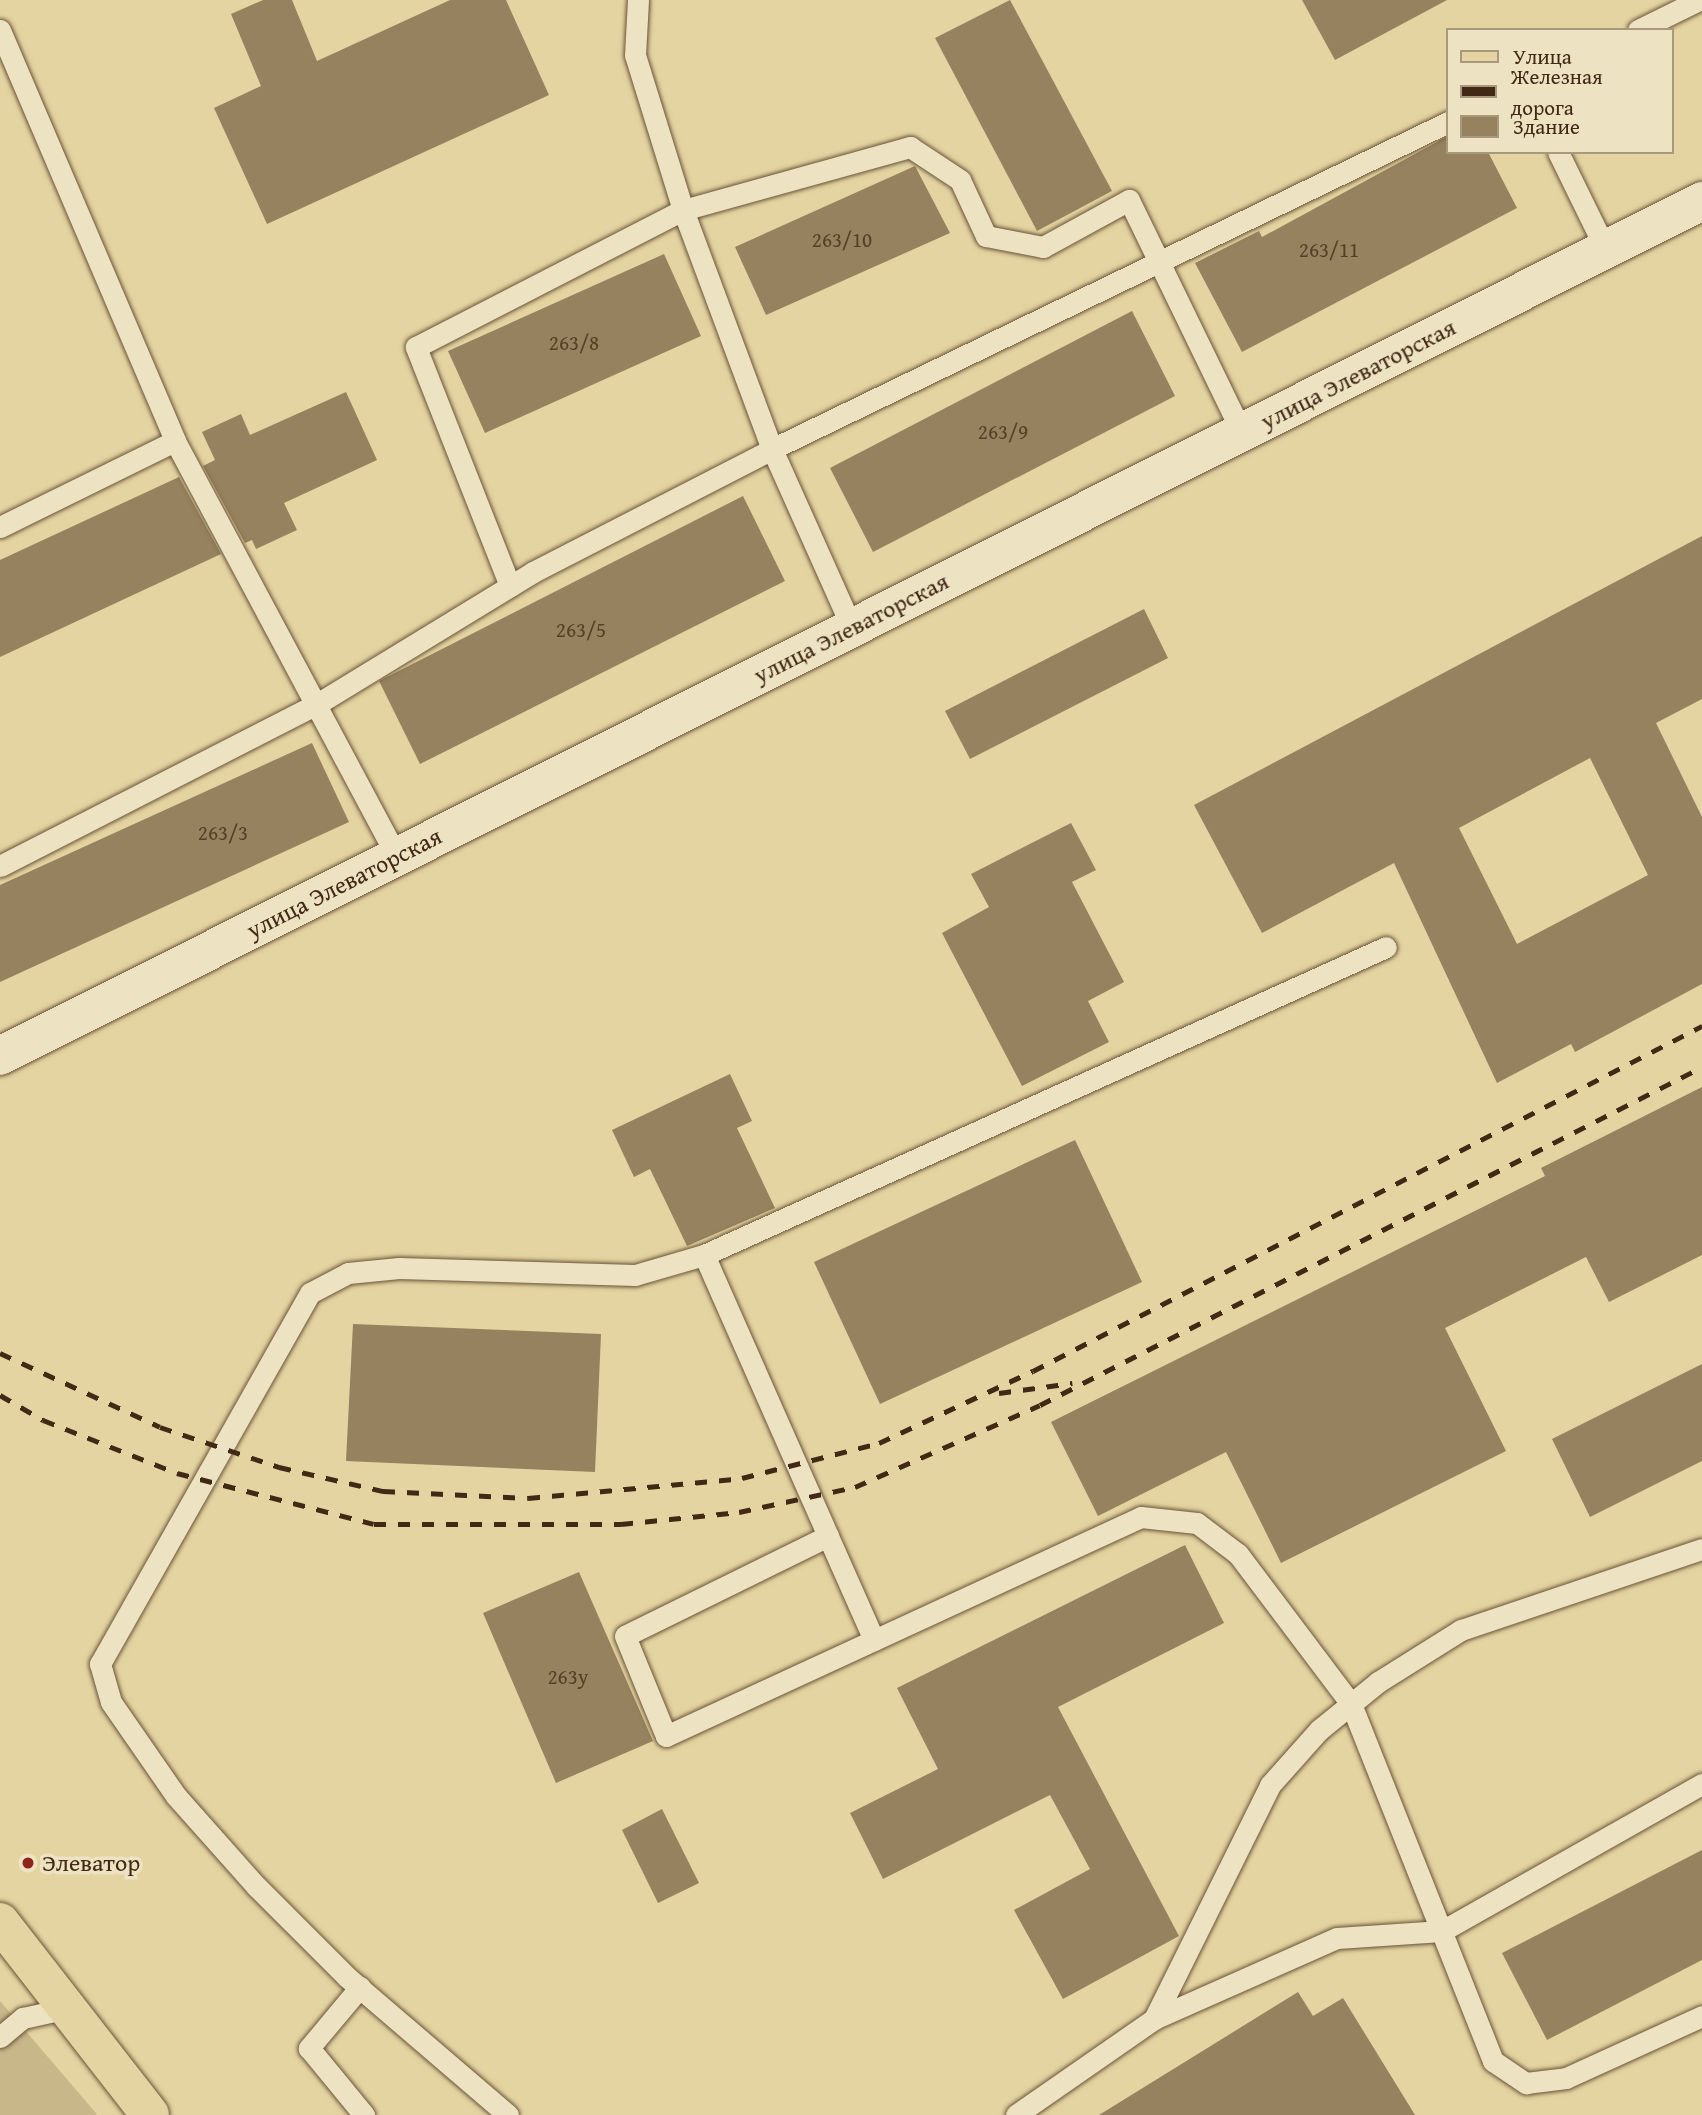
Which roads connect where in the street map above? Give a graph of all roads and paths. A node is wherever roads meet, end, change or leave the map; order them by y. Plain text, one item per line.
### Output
1 (638, 0) edge
2 (1699, 0) edge
3 (1642, 28) edge
4 (0, 30) edge
5 (1446, 123) edge
6 (1559, 154) edge
7 (1702, 201) edge
8 (683, 210) junction
9 (1606, 250) junction
10 (1158, 262) junction
11 (1242, 433) junction
12 (175, 441) junction
13 (772, 449) junction
14 (0, 527) edge
15 (510, 586) junction
16 (852, 628) junction
17 (317, 704) junction
18 (397, 856) junction
19 (0, 866) edge
20 (1386, 947) dead end
21 (0, 1056) edge
22 (704, 1255) junction
23 (828, 1536) junction
24 (1702, 1549) edge
25 (874, 1640) junction
26 (1351, 1704) junction
27 (1702, 1784) edge
28 (0, 1922) edge
29 (1442, 1931) junction
30 (360, 1987) junction
31 (68, 2008) junction
32 (1702, 2016) edge
33 (1154, 2019) junction
34 (0, 2037) edge
35 (150, 2115) edge
36 (364, 2115) edge
37 (508, 2115) edge
38 (1016, 2115) edge

1 - 8 lane
2 - 3 lane
4 - 12 lane
5 - 10 lane
6 - 9 lane
7 - 9 street, улица Элеваторская
8 - 10 lane
8 - 13 lane
8 - 15 lane
9 - 11 street, улица Элеваторская
10 - 11 lane
10 - 13 lane
11 - 16 street, улица Элеваторская
12 - 14 lane
12 - 17 lane
13 - 15 lane
13 - 16 lane
15 - 17 lane
16 - 18 street, улица Элеваторская
17 - 18 lane
17 - 19 lane
18 - 21 street, улица Элеваторская
20 - 22 lane
22 - 23 lane
22 - 30 lane
23 - 25 lane
23 - 25 lane
24 - 26 lane
25 - 26 lane
26 - 29 lane
26 - 33 lane
27 - 29 lane
28 - 31 main road
29 - 32 lane
29 - 33 lane
30 - 36 lane
30 - 37 lane
31 - 34 lane
31 - 35 main road
33 - 38 lane

